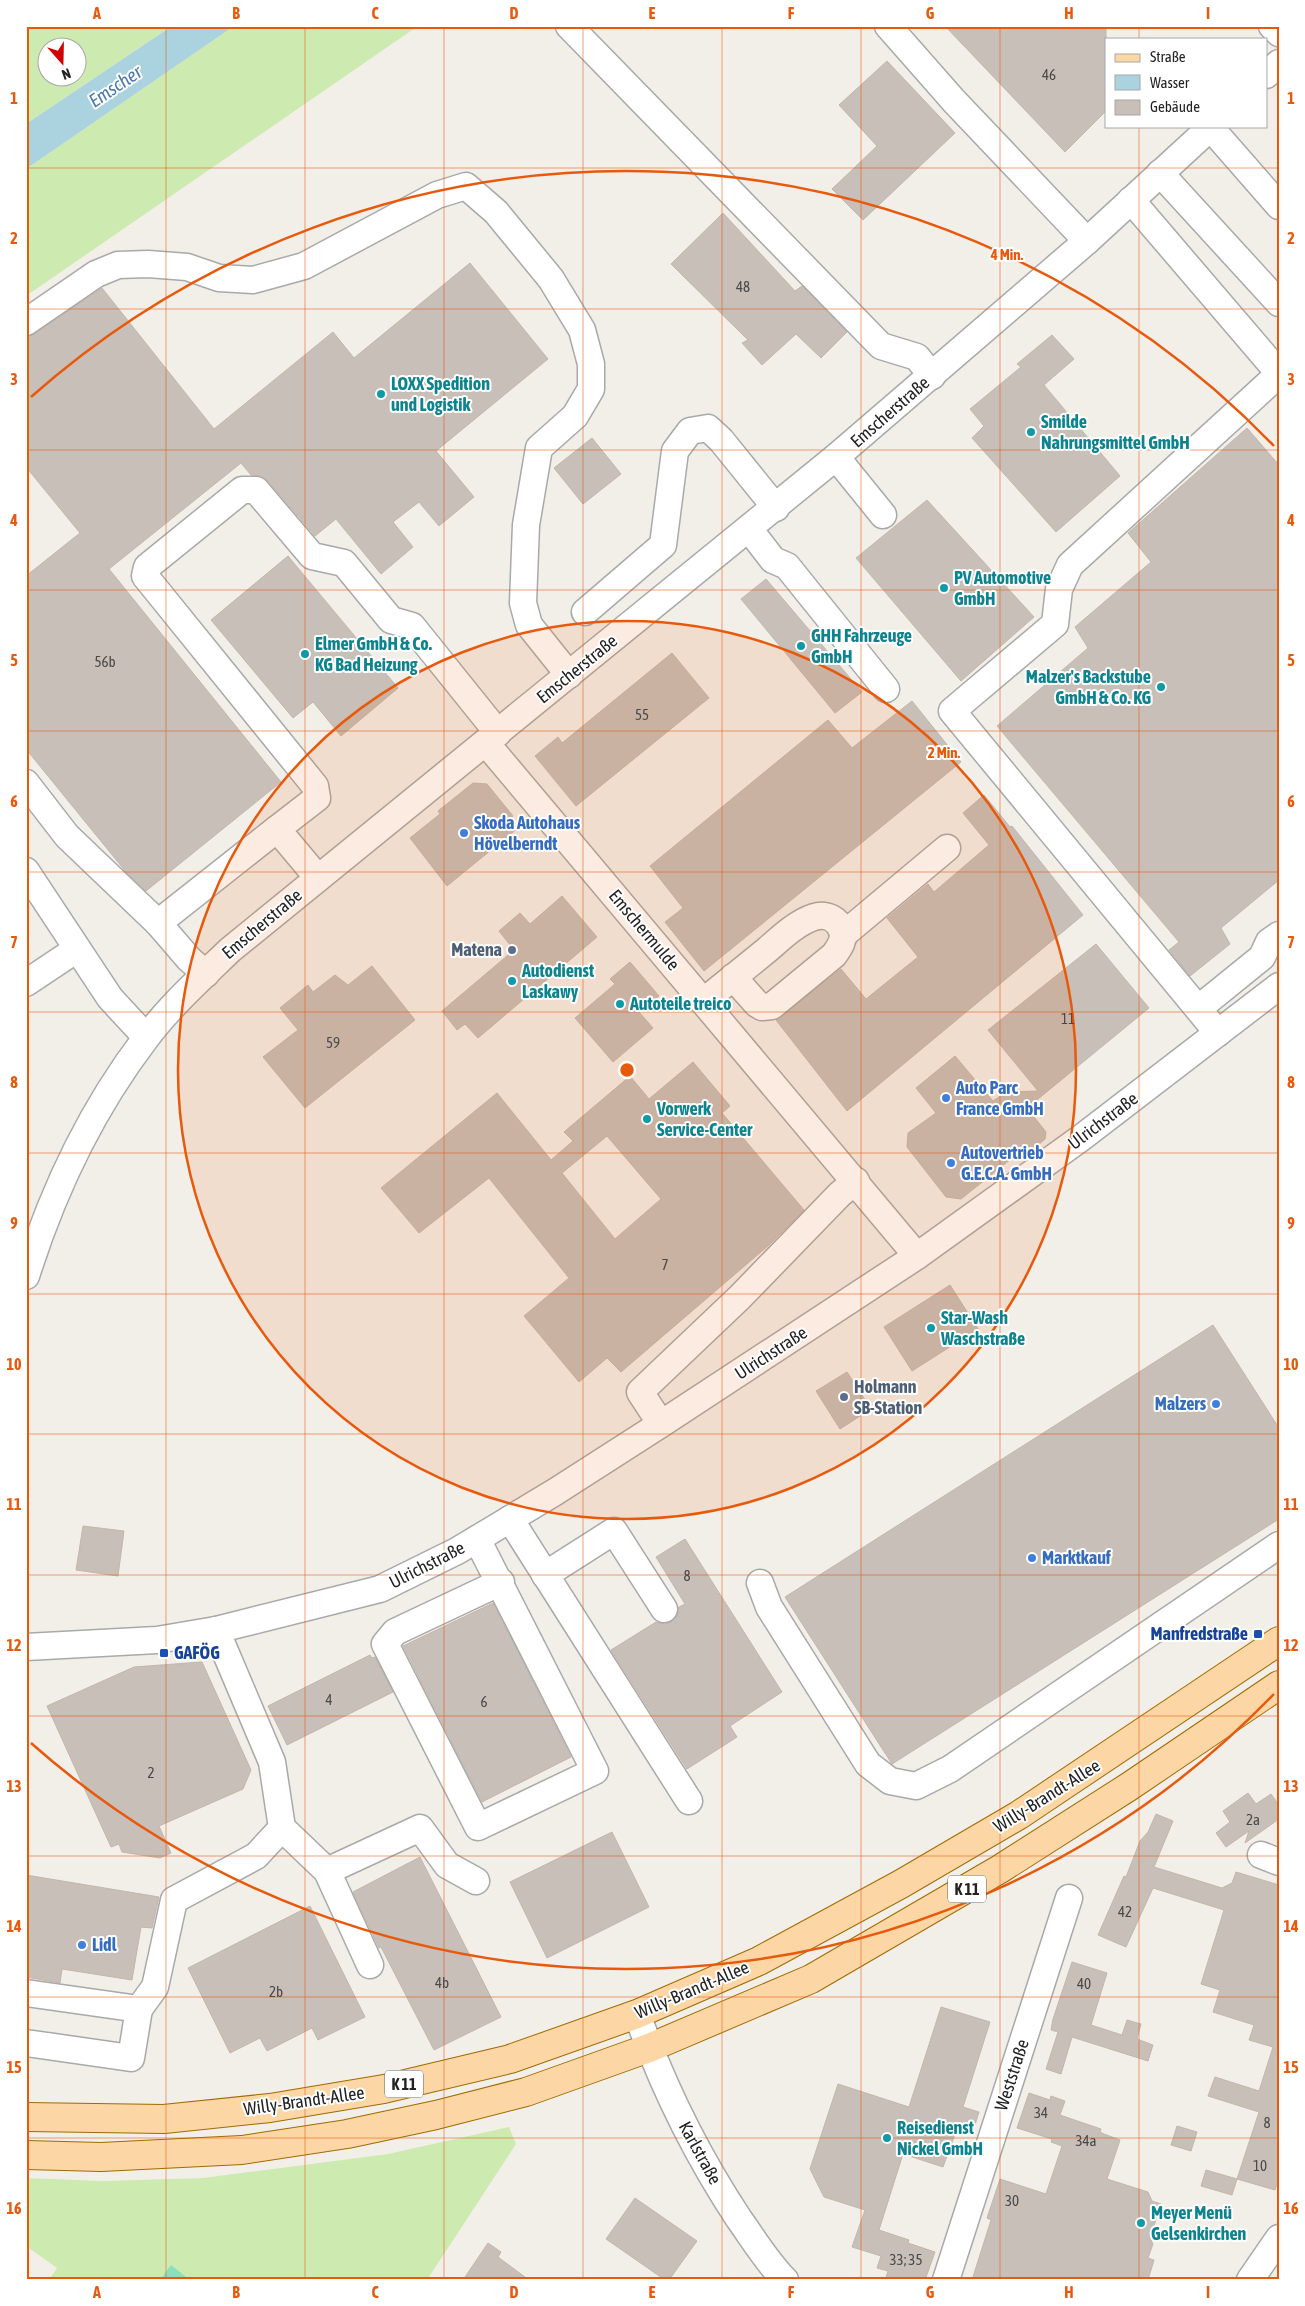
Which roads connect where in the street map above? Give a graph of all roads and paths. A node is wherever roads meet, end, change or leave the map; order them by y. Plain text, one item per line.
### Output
1 (569, 26) edge
2 (888, 26) edge
3 (1272, 26) edge
4 (1279, 33) edge
5 (1279, 63) edge
6 (1268, 73) edge
7 (1210, 128) edge
8 (1212, 128) edge
9 (1160, 173) junction
10 (1132, 200) junction
11 (1279, 206) edge
12 (1087, 241) junction
13 (1279, 303) edge
14 (26, 322) edge
15 (1279, 374) edge
16 (932, 376) junction
17 (836, 458) junction
18 (776, 508) junction
19 (883, 515) dead end
20 (749, 529) junction
21 (585, 612) dead end
22 (569, 675) junction
23 (886, 689) dead end
24 (492, 738) junction
25 (26, 783) edge
26 (277, 829) junction
27 (947, 848) dead end
28 (26, 871) edge
29 (318, 878) junction
30 (158, 923) junction
31 (843, 935) junction
32 (1279, 935) edge
33 (77, 949) junction
34 (206, 974) junction
35 (733, 977) junction
36 (26, 983) edge
37 (1279, 986) edge
38 (704, 1001) junction
39 (1199, 1008) junction
40 (1218, 1033) junction
41 (146, 1038) junction
42 (856, 1181) junction
43 (917, 1256) junction
44 (26, 1276) edge
45 (661, 1424) junction
46 (510, 1519) junction
47 (478, 1539) junction
48 (1279, 1545) edge
49 (545, 1575) junction
50 (501, 1582) junction
51 (760, 1584) dead end
52 (664, 1609) dead end
53 (216, 1630) junction
54 (1279, 1641) edge
55 (26, 1647) edge
56 (1279, 1685) edge
57 (689, 1801) dead end
58 (282, 1828) junction
59 (327, 1871) junction
60 (476, 1881) dead end
61 (1069, 1898) dead end
62 (370, 1965) dead end
63 (26, 1993) edge
64 (139, 2009) junction
65 (637, 2014) junction
66 (26, 2043) edge
67 (650, 2048) junction
68 (26, 2117) edge
69 (26, 2156) edge
70 (1279, 2238) edge
71 (786, 2280) edge
72 (946, 2280) edge
73 (1250, 2280) edge

1 - 16 street
2 - 12 street
3 - 4 street
5 - 6 street
7 - 9 street, Emscherstraße
8 - 11 street
9 - 10 street, Emscherstraße
9 - 13 street
10 - 12 street, Emscherstraße
10 - 15 street
12 - 16 street, Emscherstraße
14 - 22 street
15 - 39 street
16 - 17 street, Emscherstraße
17 - 18 street, Emscherstraße
17 - 19 street
18 - 20 street, Emscherstraße
18 - 21 street
20 - 22 street, Emscherstraße
20 - 23 street
22 - 24 street, Emscherstraße
24 - 26 street, Emschermulde
24 - 29 street, Emscherstraße
24 - 38 street, Emschermulde
25 - 30 street
26 - 29 street
26 - 30 street
27 - 31 street
28 - 33 street
29 - 34 street, Emscherstraße
30 - 34 street
31 - 35 street
31 - 35 street
32 - 39 street
33 - 36 street
33 - 41 street
34 - 41 street, Emscherstraße
35 - 38 street
37 - 40 street, Ulrichstraße
38 - 42 street, Emschermulde
39 - 40 street
40 - 43 street, Ulrichstraße
41 - 44 street, Emscherstraße
42 - 43 street, Emschermulde
42 - 45 street
43 - 45 street, Ulrichstraße
45 - 46 street, Ulrichstraße
46 - 47 street, Ulrichstraße
46 - 49 street
47 - 50 street
47 - 53 street, Ulrichstraße
48 - 51 street
49 - 52 street
49 - 57 street
50 - 50 street
53 - 55 street, Ulrichstraße
53 - 58 street
54 - 65 main road, Willy-Brandt-Allee / K 11
56 - 67 main road, Willy-Brandt-Allee / K 11
58 - 59 street
58 - 64 street
59 - 60 street
59 - 62 street
61 - 72 street, Weststraße
63 - 64 street
64 - 66 street
65 - 67 street, Karlstraße
65 - 68 main road, Willy-Brandt-Allee / K 11
67 - 69 main road, Willy-Brandt-Allee / K 11
67 - 71 street, Karlstraße
70 - 73 street

